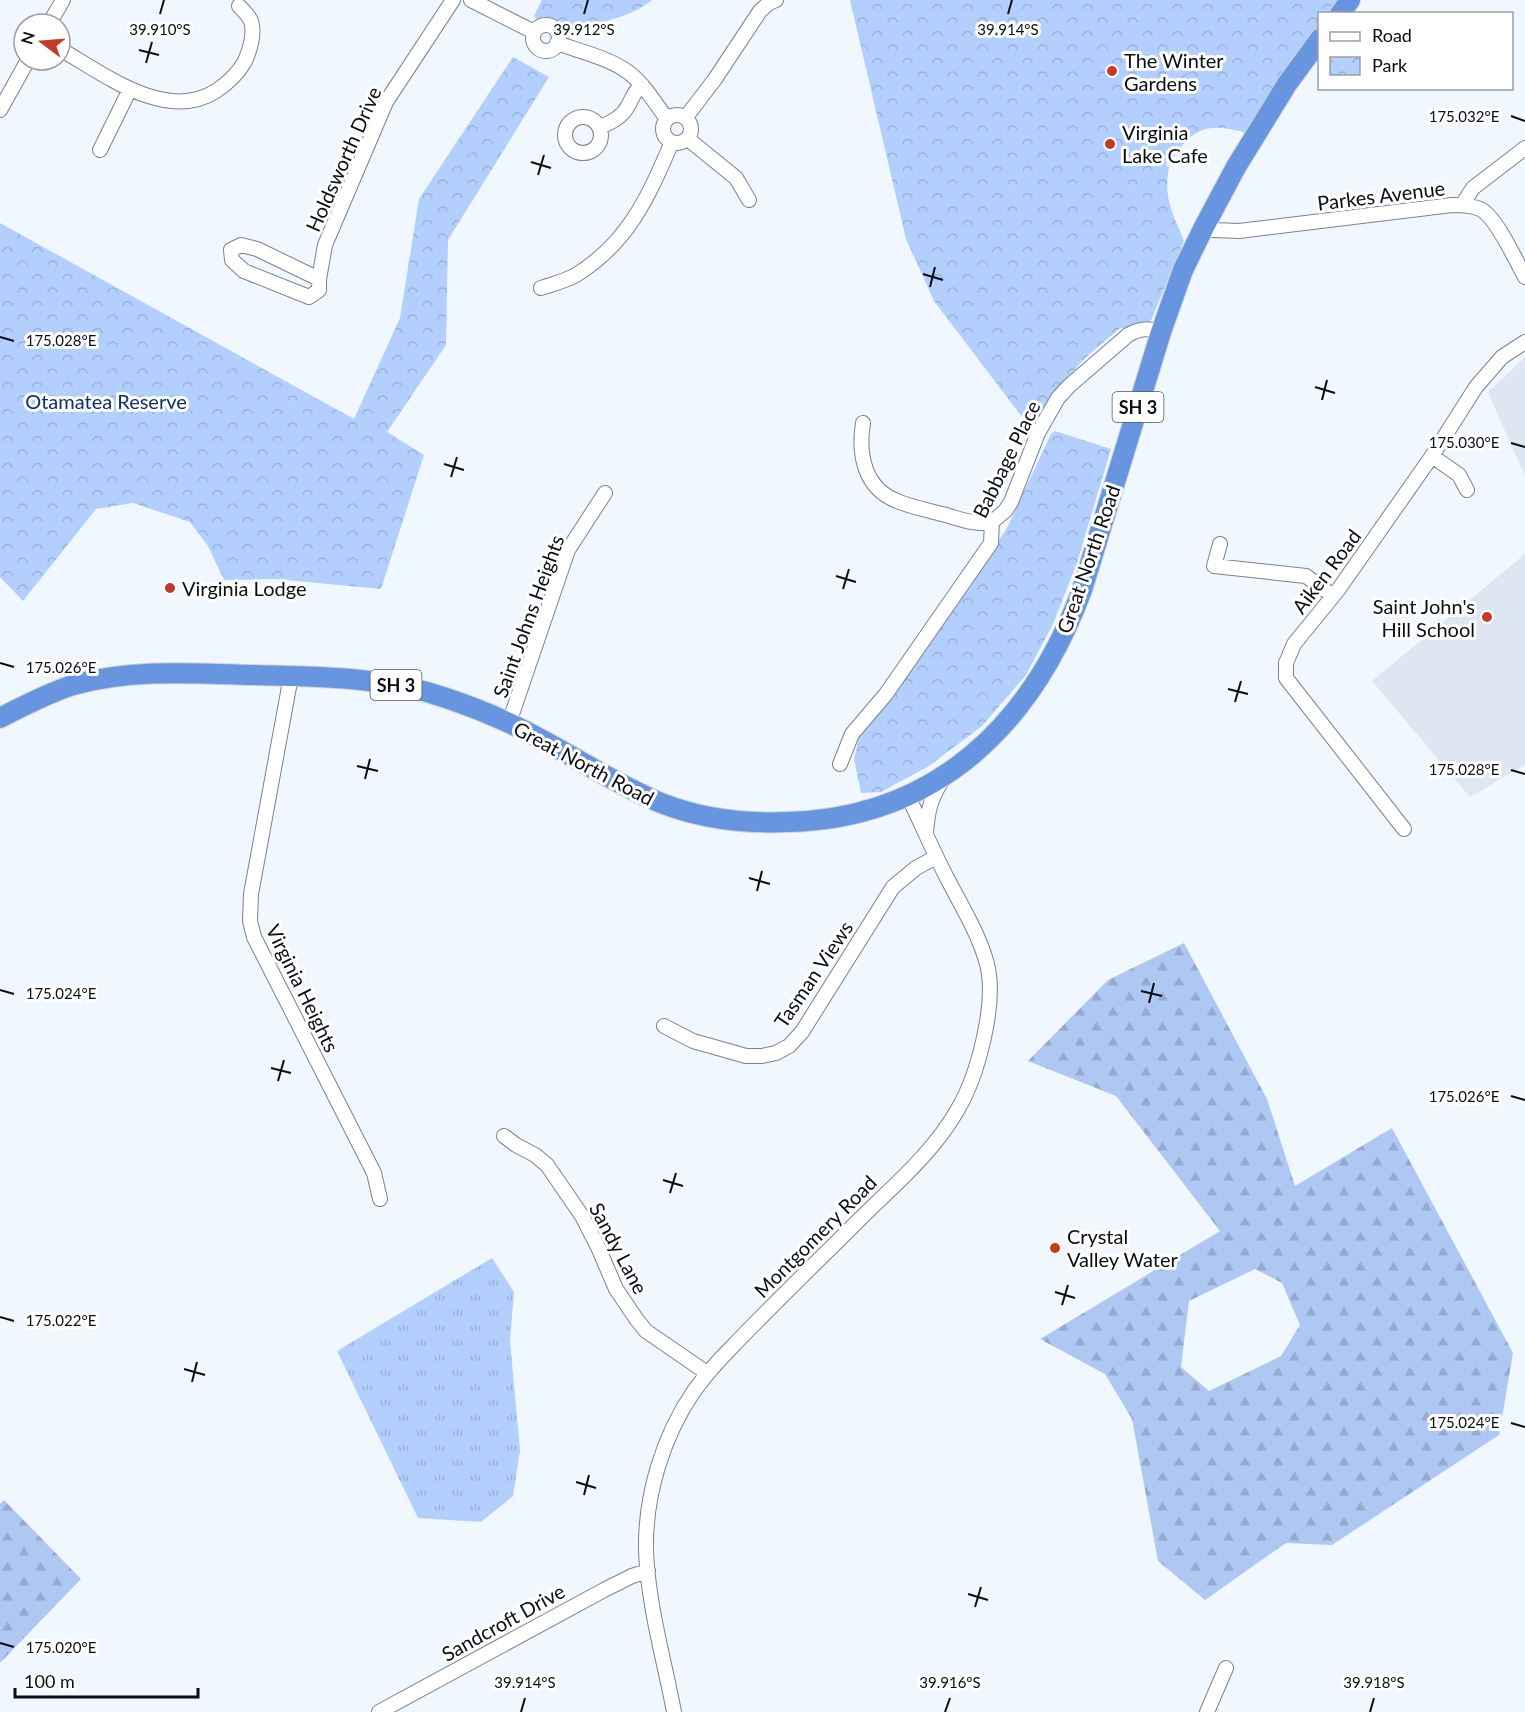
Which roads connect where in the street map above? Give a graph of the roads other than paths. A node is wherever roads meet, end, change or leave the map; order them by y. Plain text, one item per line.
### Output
1 (453, 0) edge
2 (471, 0) edge
3 (776, 0) edge
4 (239, 6) dead end
5 (1318, 42) edge
6 (72, 56) edge
7 (21, 72) edge
8 (642, 85) junction
9 (130, 89) junction
10 (0, 110) edge
11 (686, 117) junction
12 (667, 119) junction
13 (600, 127) dead end
14 (688, 139) junction
15 (672, 142) junction
16 (1525, 148) edge
17 (100, 150) dead end
18 (749, 200) dead end
19 (1462, 205) junction
20 (1204, 227) junction
21 (313, 276) junction
22 (1525, 277) edge
23 (541, 288) dead end
24 (287, 289) junction
25 (1161, 332) junction
26 (1525, 342) edge
27 (863, 423) dead end
28 (1432, 456) junction
29 (1467, 490) dead end
30 (605, 493) dead end
31 (992, 522) junction
32 (1220, 544) dead end
33 (1333, 596) junction
34 (291, 676) junction
35 (0, 718) edge
36 (509, 723) junction
37 (840, 764) dead end
38 (945, 776) junction
39 (908, 796) junction
40 (1404, 829) dead end
41 (926, 834) junction
42 (936, 856) junction
43 (663, 1026) dead end
44 (504, 1136) dead end
45 (380, 1199) dead end
46 (707, 1373) junction
47 (648, 1571) junction
48 (1226, 1668) dead end
49 (379, 1712) edge
50 (674, 1712) edge
51 (1207, 1712) edge

1 - 21 street, Holdsworth Drive
2 - 8 street
3 - 11 street
4 - 9 street
5 - 20 highway, Great North Road / SH 3
6 - 9 street
7 - 10 street
8 - 12 street
8 - 13 street
9 - 17 street
11 - 12 street
11 - 14 street
12 - 15 street
14 - 15 street
14 - 18 street
15 - 23 street
16 - 19 street
19 - 20 street, Parkes Avenue
19 - 22 street, Parkes Avenue
20 - 25 highway, Great North Road / SH 3
21 - 24 street
21 - 24 street
21 - 24 street
25 - 31 street, Babbage Place
25 - 38 highway, Great North Road / SH 3
26 - 28 street, Aiken Road
27 - 31 street
28 - 29 street
28 - 33 street, Aiken Road
30 - 36 street, Saint Johns Heights
31 - 37 street, Babbage Place
32 - 33 street
33 - 40 street, Aiken Road
34 - 35 highway, Great North Road / SH 3
34 - 36 highway, Great North Road / SH 3
34 - 45 street, Virginia Heights
36 - 39 highway, Great North Road / SH 3
38 - 39 highway, Great North Road / SH 3
38 - 41 street
39 - 41 street, Montgomery Road
41 - 42 street, Montgomery Road
42 - 43 street, Tasman Views
42 - 46 street, Montgomery Road
44 - 46 street, Sandy Lane
46 - 47 street, Montgomery Road
47 - 49 street, Sandcroft Drive
47 - 50 street, Montgomery Road
48 - 51 street

